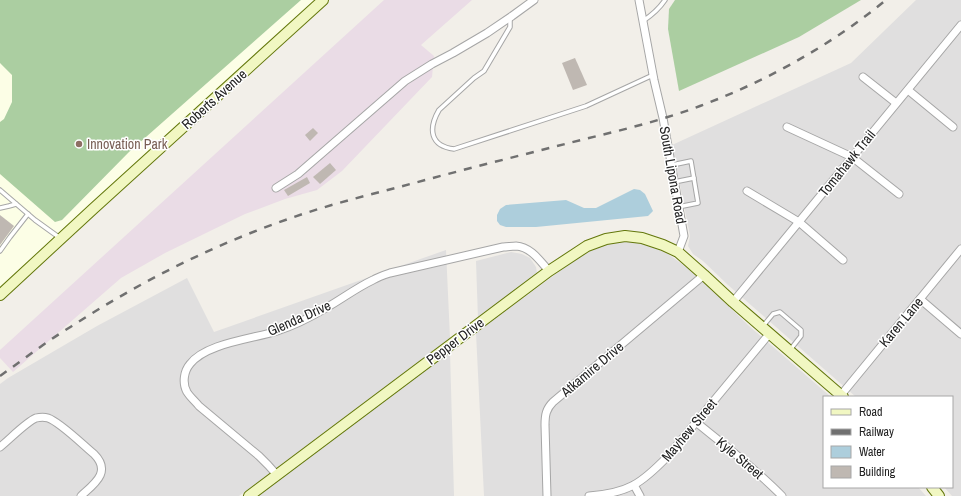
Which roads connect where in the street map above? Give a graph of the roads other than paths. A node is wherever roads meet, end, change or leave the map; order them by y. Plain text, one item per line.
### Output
1 (323, 0) edge
2 (534, 0) edge
3 (639, 0) edge
4 (665, 0) edge
5 (510, 18) junction
6 (643, 21) junction
7 (960, 28) edge
8 (653, 75) junction
9 (863, 77) dead end
10 (908, 90) junction
11 (896, 103) junction
12 (787, 128) dead end
13 (953, 128) dead end
14 (852, 157) junction
15 (670, 166) junction
16 (694, 178) junction
17 (674, 182) junction
18 (276, 188) dead end
19 (0, 190) edge
20 (747, 191) dead end
21 (899, 194) dead end
22 (16, 204) junction
23 (678, 207) junction
24 (0, 208) edge
25 (28, 214) junction
26 (799, 222) junction
27 (61, 239) junction
28 (961, 249) edge
29 (0, 251) edge
30 (678, 252) junction
31 (843, 260) dead end
32 (549, 271) junction
33 (704, 275) junction
34 (0, 295) edge
35 (920, 299) junction
36 (733, 302) junction
37 (766, 330) junction
38 (961, 334) edge
39 (790, 350) junction
40 (842, 396) edge
41 (696, 422) junction
42 (0, 447) edge
43 (277, 476) junction
44 (634, 485) junction
45 (933, 488) edge
46 (80, 496) edge
47 (249, 496) edge
48 (548, 496) edge
49 (589, 496) edge
50 (640, 496) edge
51 (782, 496) edge
52 (939, 496) edge

1 - 27 street, Roberts Avenue
2 - 5 street
3 - 6 street, South Lipona Road
4 - 6 lane
5 - 8 lane
5 - 18 street
6 - 8 street, South Lipona Road
7 - 10 street, Tomahawk Trail
8 - 15 street, South Lipona Road
9 - 11 street
10 - 11 street, Tomahawk Trail
10 - 13 street
11 - 14 street, Tomahawk Trail
12 - 14 street
14 - 21 street
14 - 26 street, Tomahawk Trail
15 - 16 lane
15 - 17 street, South Lipona Road
16 - 17 lane
16 - 23 lane
17 - 23 street, South Lipona Road
19 - 22 lane
20 - 26 street
22 - 24 lane
22 - 25 lane
23 - 30 street, South Lipona Road
25 - 27 lane
25 - 29 lane
26 - 31 street
26 - 36 street, Tomahawk Trail
27 - 34 street, Roberts Avenue
28 - 35 street, Karen Lane
30 - 32 street, Pepper Drive
30 - 33 street
32 - 43 street, Pepper Drive
32 - 43 street, Glenda Drive
33 - 36 street
33 - 48 street, Atkamire Drive
35 - 38 street
35 - 40 street, Karen Lane
36 - 37 street
37 - 39 street
37 - 39 lane
37 - 41 street, Mayhew Street
39 - 40 street
41 - 44 street, Mayhew Street
41 - 51 street, Kyle Street
42 - 46 street
43 - 47 street, Pepper Drive
44 - 49 street, Mayhew Street
44 - 50 street
45 - 52 street

